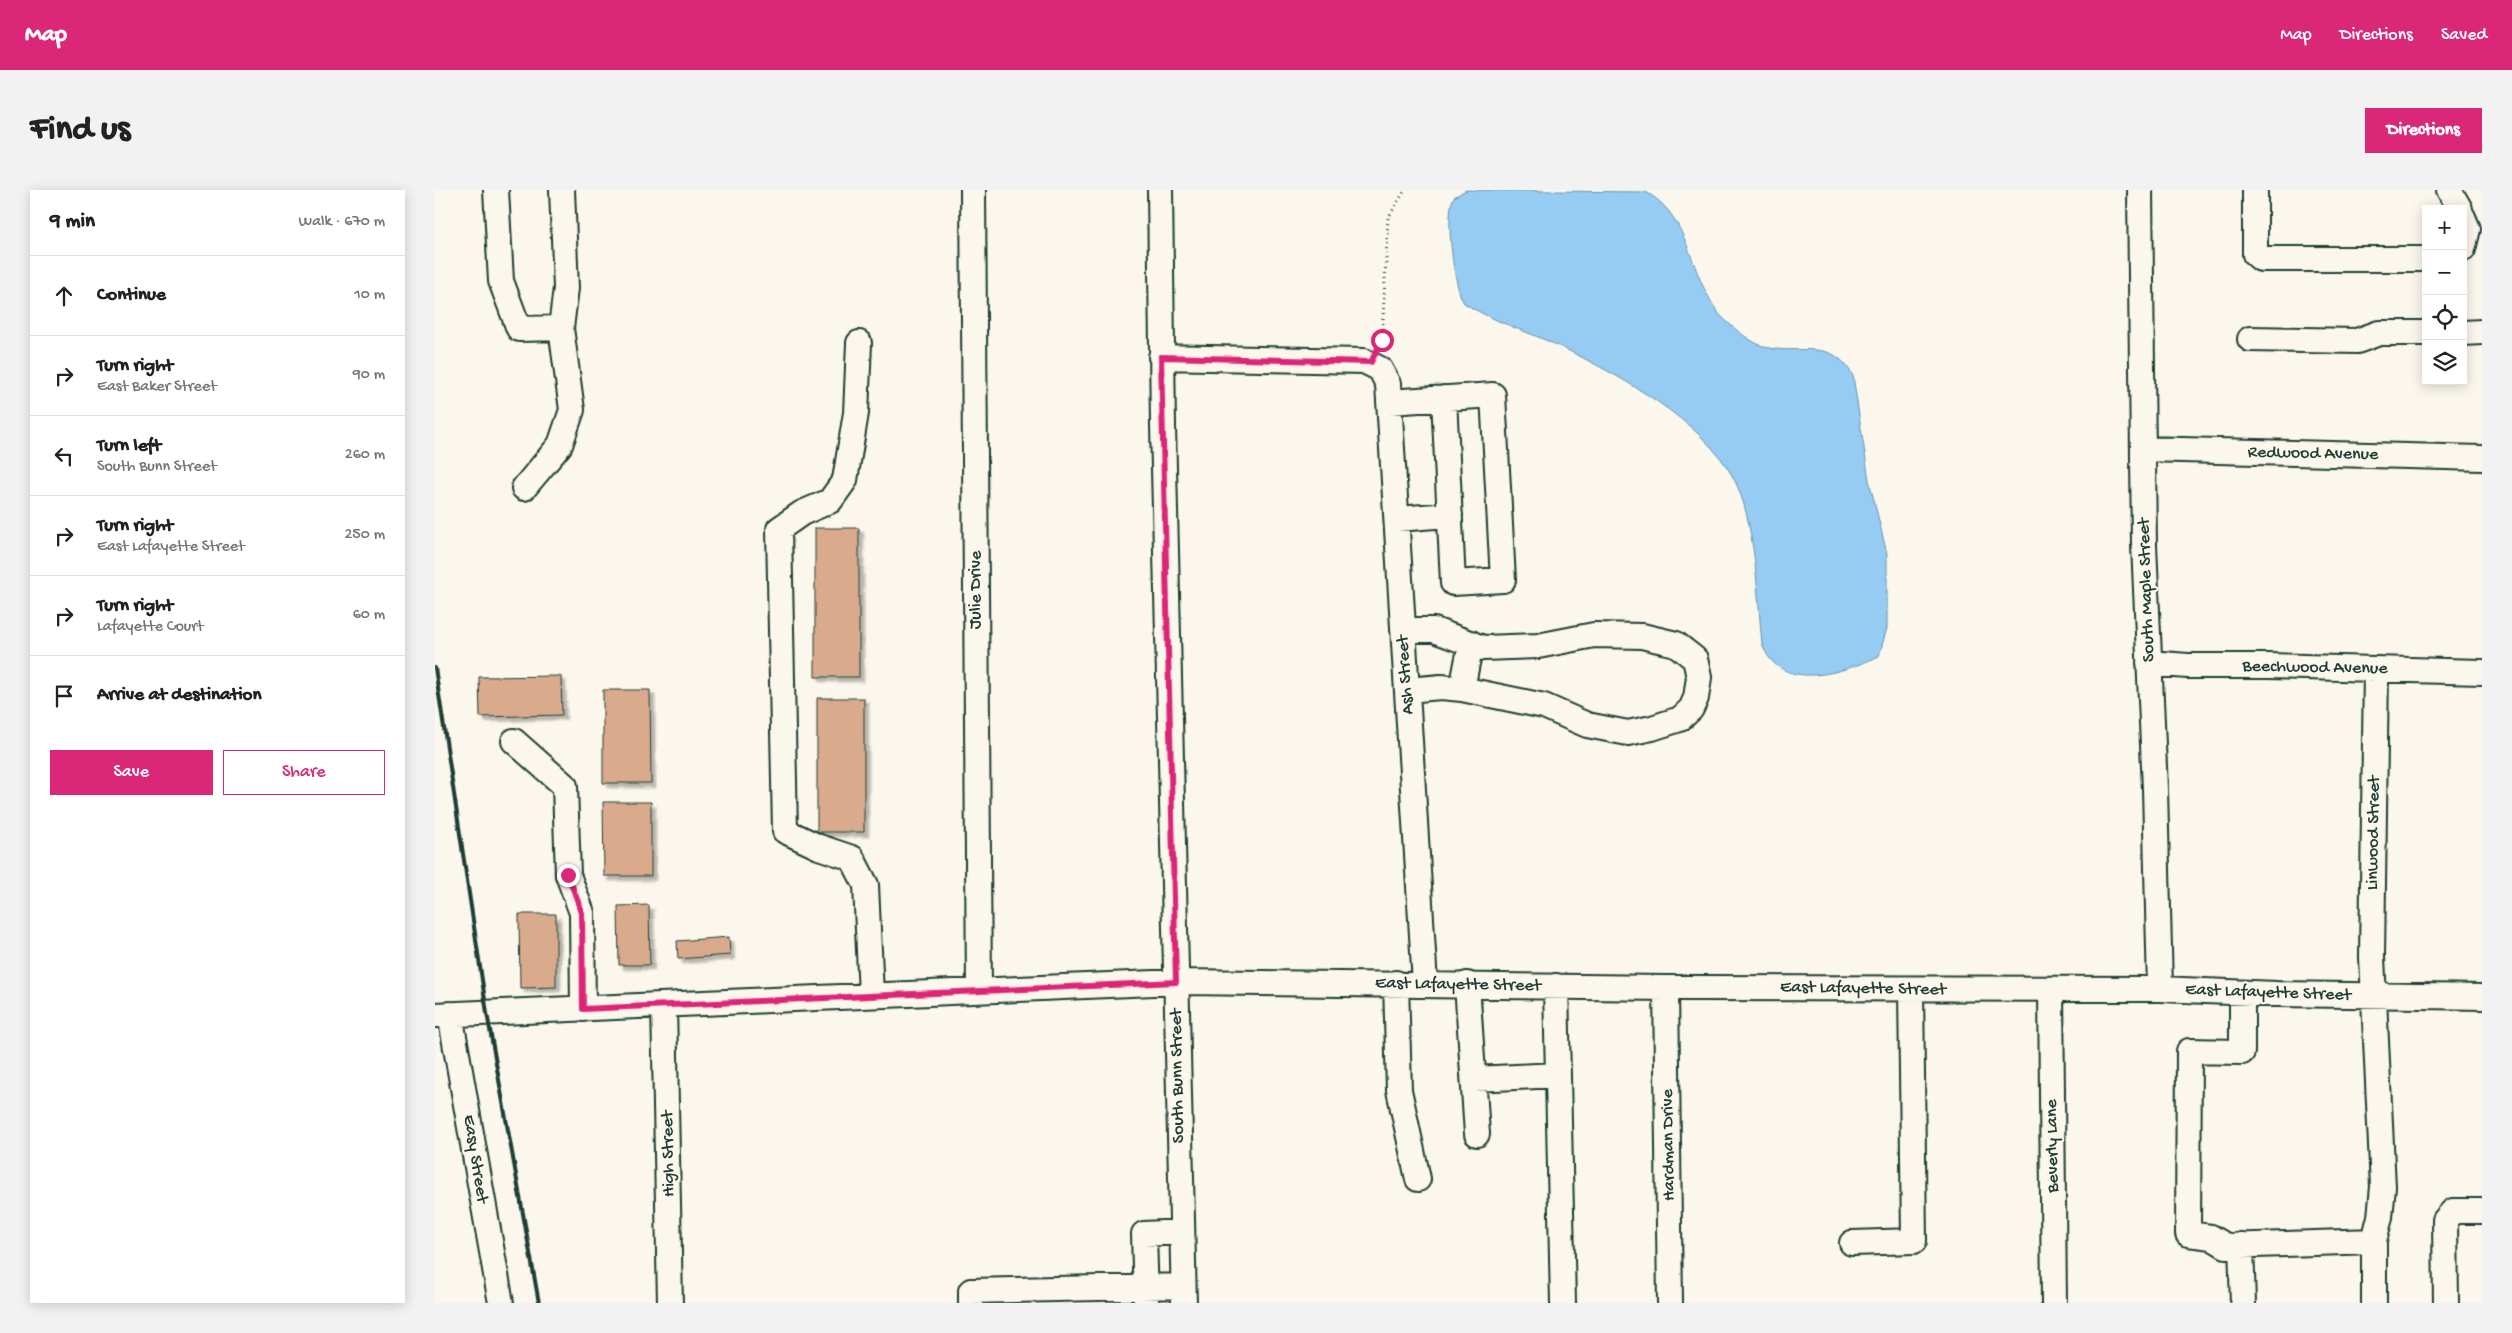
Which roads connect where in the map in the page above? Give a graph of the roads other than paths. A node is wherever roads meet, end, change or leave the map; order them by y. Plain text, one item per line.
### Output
1 (496, 190) edge
2 (563, 190) edge
3 (973, 190) edge
4 (1161, 190) edge
5 (2140, 190) edge
6 (2255, 190) edge
7 (2449, 190) edge
8 (2457, 205) edge
9 (2422, 259) edge
10 (561, 328) junction
11 (2482, 332) edge
12 (2422, 333) edge
13 (2467, 333) edge
14 (2250, 339) dead end
15 (859, 343) dead end
16 (1161, 357) junction
17 (1444, 398) junction
18 (1389, 402) junction
19 (2145, 449) junction
20 (2482, 458) edge
21 (524, 488) dead end
22 (1450, 515) junction
23 (1397, 519) junction
24 (1403, 630) junction
25 (1471, 643) junction
26 (2149, 663) junction
27 (2376, 670) junction
28 (2482, 672) edge
29 (1463, 689) junction
30 (1407, 690) junction
31 (514, 741) dead end
32 (1176, 982) junction
33 (1396, 983) junction
34 (1425, 984) junction
35 (1467, 984) junction
36 (1556, 986) junction
37 (1666, 988) junction
38 (1911, 989) junction
39 (2160, 989) junction
40 (979, 990) junction
41 (2051, 990) junction
42 (2242, 993) junction
43 (871, 995) junction
44 (2375, 996) junction
45 (2482, 997) edge
46 (665, 1005) junction
47 (583, 1009) junction
48 (443, 1015) edge
49 (1558, 1074) junction
50 (1474, 1079) junction
51 (1477, 1134) dead end
52 (1418, 1179) dead end
53 (2482, 1211) edge
54 (1182, 1232) junction
55 (2374, 1241) junction
56 (1852, 1243) dead end
57 (2241, 1245) junction
58 (1184, 1294) edge
59 (1146, 1295) edge
60 (501, 1303) edge
61 (671, 1303) edge
62 (971, 1303) edge
63 (1563, 1303) edge
64 (1670, 1303) edge
65 (2054, 1303) edge
66 (2243, 1303) edge
67 (2374, 1303) edge
68 (2446, 1303) edge

1 - 10 street
2 - 10 street
3 - 40 street, Julie Drive
4 - 16 street, South Bunn Street
5 - 19 street, South Maple Street
6 - 9 street
7 - 8 street
10 - 21 street
11 - 13 street
12 - 14 street
15 - 43 street
16 - 18 street, Ash Street
16 - 32 street, South Bunn Street
17 - 18 street
17 - 22 street
17 - 22 street
18 - 23 street, Ash Street
19 - 20 street, Redwood Avenue
19 - 26 street, South Maple Street
22 - 23 street
23 - 24 street, Ash Street
24 - 25 street
24 - 30 street, Ash Street
25 - 29 street
25 - 29 street
26 - 27 street, Beechwood Avenue
26 - 39 street, South Maple Street
27 - 28 street, Beechwood Avenue
27 - 44 street, Linwood Street
29 - 30 street
30 - 34 street, Ash Street
31 - 47 street
32 - 33 street, East Lafayette Street
32 - 40 street, East Lafayette Street
32 - 54 street, South Bunn Street
33 - 34 street, East Lafayette Street
33 - 52 street
34 - 35 street, East Lafayette Street
35 - 36 street, East Lafayette Street
35 - 50 street
36 - 37 street, East Lafayette Street
36 - 49 street
37 - 38 street, East Lafayette Street
37 - 64 street, Hardman Drive
38 - 41 street, East Lafayette Street
38 - 56 street
39 - 41 street, East Lafayette Street
39 - 42 street, East Lafayette Street
40 - 43 street, East Lafayette Street
41 - 65 street, Beverly Lane
42 - 44 street, East Lafayette Street
42 - 57 street
43 - 46 street, East Lafayette Street
44 - 45 street, East Lafayette Street
44 - 55 street, Linwood Street
46 - 47 street, East Lafayette Street
46 - 61 street, High Street
47 - 48 street, East Lafayette Street
48 - 60 street, Easy Street
49 - 50 street
49 - 63 street
50 - 51 street
53 - 68 street
54 - 58 street, South Bunn Street
54 - 59 street
55 - 57 street
55 - 67 street, Linwood Street
57 - 66 street
58 - 59 street
59 - 62 street

